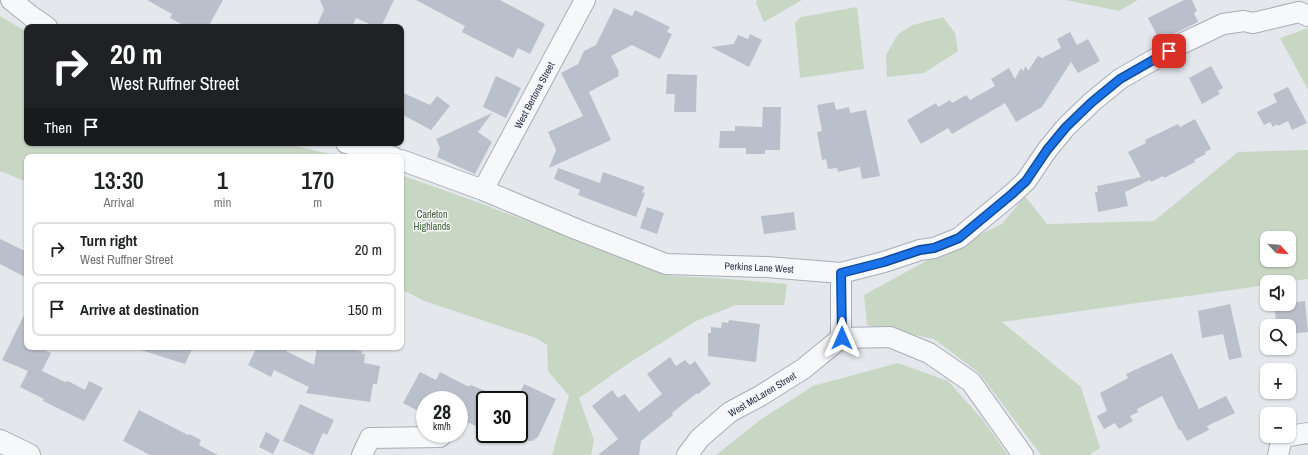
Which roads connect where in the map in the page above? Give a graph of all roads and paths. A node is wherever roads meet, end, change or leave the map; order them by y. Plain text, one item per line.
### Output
1 (11, 0) edge
2 (585, 0) edge
3 (1308, 16) edge
4 (43, 24) edge
5 (360, 146) edge
6 (384, 154) edge
7 (404, 161) edge
8 (483, 190) junction
9 (841, 273) junction
10 (842, 338) junction
11 (1308, 433) edge
12 (416, 440) edge
13 (0, 441) edge
14 (366, 447) edge
15 (28, 455) edge
16 (687, 455) edge
17 (1023, 455) edge
18 (1278, 455) edge

1 - 4 street
2 - 8 street, West Bertona Street
3 - 9 street, Perkins Lane West
5 - 6 street
7 - 8 street, Perkins Lane West
8 - 9 street, Perkins Lane West
9 - 10 street
10 - 16 street, West McLaren Street
10 - 17 street
11 - 18 street
12 - 14 street
13 - 15 street

